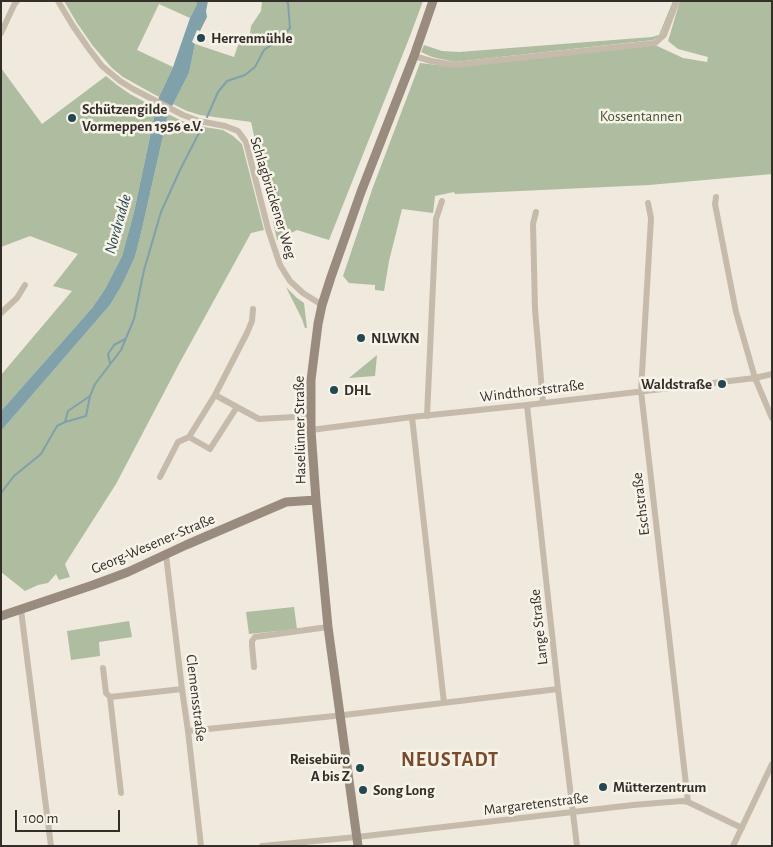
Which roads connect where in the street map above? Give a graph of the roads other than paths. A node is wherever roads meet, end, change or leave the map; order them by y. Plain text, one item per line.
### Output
1 (16, 1) edge
2 (58, 1) edge
3 (433, 1) edge
4 (677, 1) edge
5 (1, 33) edge
6 (414, 56) junction
7 (716, 197) dead end
8 (442, 201) dead end
9 (648, 203) dead end
10 (536, 212) dead end
11 (25, 285) dead end
12 (322, 305) junction
13 (253, 309) dead end
14 (1, 313) edge
15 (772, 374) edge
16 (755, 378) junction
17 (640, 391) junction
18 (215, 395) junction
19 (543, 403) junction
20 (526, 405) junction
21 (237, 407) junction
22 (311, 416) junction
23 (427, 416) junction
24 (412, 417) junction
25 (772, 418) edge
26 (312, 430) junction
27 (189, 437) junction
28 (160, 477) dead end
29 (316, 500) junction
30 (166, 554) junction
31 (21, 610) junction
32 (1, 616) edge
33 (328, 627) junction
34 (254, 667) dead end
35 (103, 668) dead end
36 (182, 689) junction
37 (558, 689) junction
38 (110, 697) junction
39 (444, 703) junction
40 (340, 716) junction
41 (188, 731) junction
42 (772, 764) edge
43 (121, 793) dead end
44 (688, 802) junction
45 (572, 812) junction
46 (742, 828) junction
47 (358, 841) edge
48 (52, 846) edge
49 (201, 846) edge
50 (262, 846) edge
51 (577, 846) edge
52 (733, 846) edge

1 - 5 street
2 - 12 street, Schlagbrückener Weg
3 - 6 street, Haselünner Straße
4 - 6 street
6 - 12 street, Haselünner Straße
7 - 16 street
8 - 23 street
9 - 17 street, Eschstraße
10 - 19 street
11 - 14 street
12 - 22 street, Haselünner Straße
13 - 18 street
15 - 16 street, Windthorststraße
16 - 17 street, Windthorststraße
16 - 25 street
17 - 19 street, Windthorststraße
17 - 44 street, Eschstraße
18 - 21 street
18 - 27 street
19 - 20 street, Windthorststraße
20 - 23 street, Windthorststraße
20 - 37 street, Lange Straße
21 - 22 street
21 - 27 street
22 - 26 street, Haselünner Straße
23 - 24 street, Windthorststraße
24 - 26 street, Windthorststraße
24 - 39 street
26 - 29 street, Haselünner Straße
27 - 28 street
29 - 30 street, Georg-Wesener-Straße
29 - 33 street, Haselünner Straße
30 - 31 street, Georg-Wesener-Straße
30 - 36 street, Clemensstraße
31 - 32 street, Georg-Wesener-Straße
31 - 48 street
33 - 34 street
33 - 40 street, Haselünner Straße
35 - 38 street
36 - 38 street
36 - 41 street, Clemensstraße
37 - 39 street
37 - 45 street, Lange Straße
38 - 43 street
39 - 40 street
40 - 41 street
40 - 47 street, Haselünner Straße
41 - 49 street, Clemensstraße
42 - 46 street
44 - 45 street, Margaretenstraße
44 - 46 street, Margaretenstraße
45 - 47 street, Margaretenstraße
45 - 51 street, Lange Straße
46 - 52 street
47 - 50 street, Margaretenstraße

